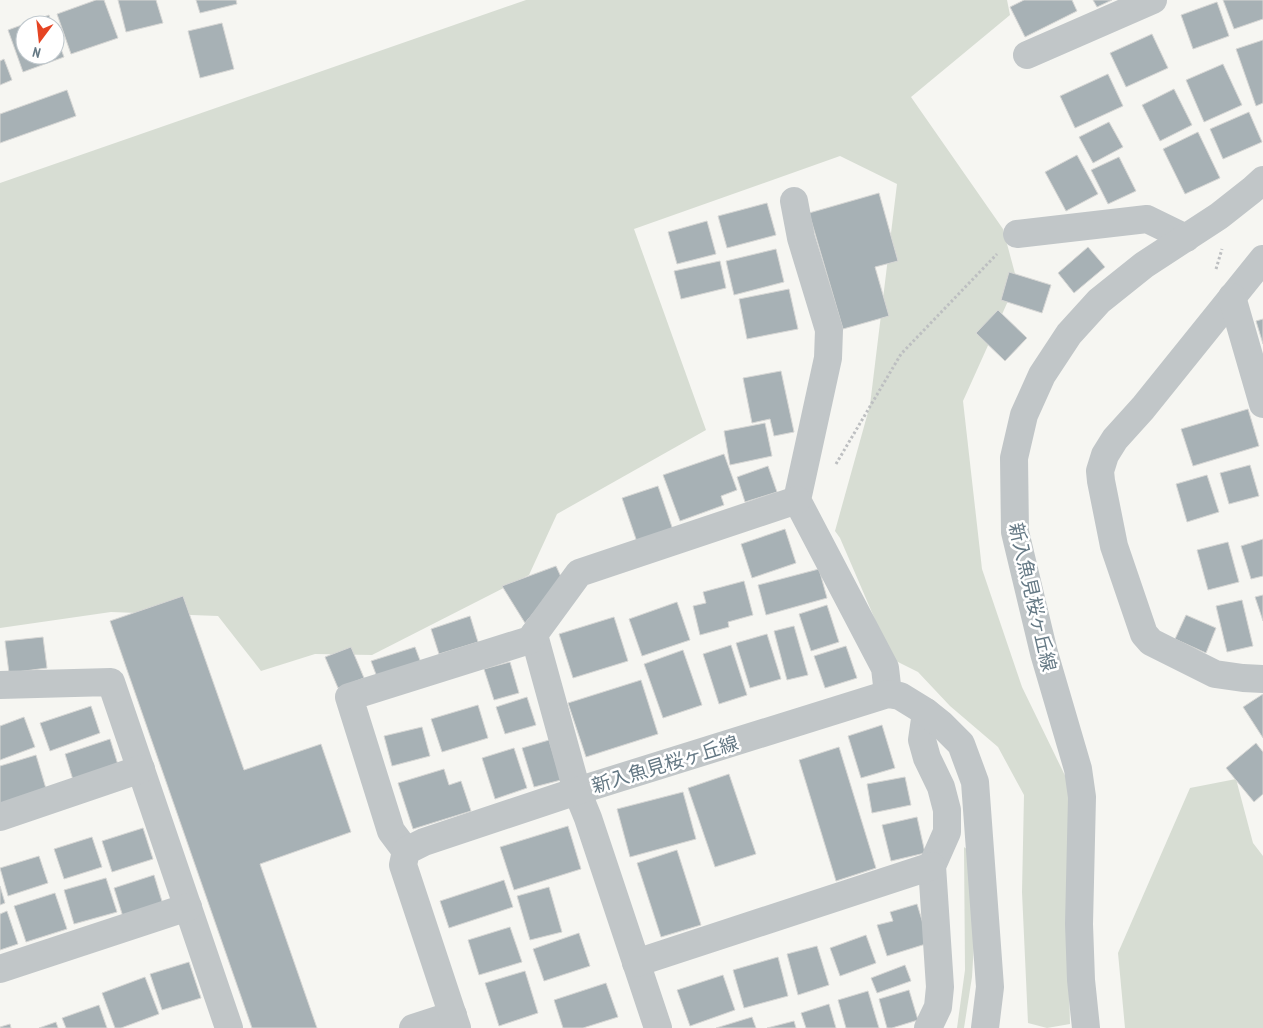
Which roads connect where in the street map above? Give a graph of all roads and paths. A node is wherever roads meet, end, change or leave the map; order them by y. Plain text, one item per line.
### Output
1 (1153, 0) edge
2 (1027, 55) dead end
3 (1263, 180) edge
4 (794, 201) dead end
5 (1017, 234) joint
6 (1186, 238) junction
7 (1263, 259) edge
8 (1215, 274) dead end
9 (1232, 297) junction
10 (1263, 404) edge
11 (832, 470) dead end
12 (797, 500) junction
13 (534, 634) junction
14 (1263, 679) edge
15 (0, 685) edge
16 (888, 694) junction
17 (926, 712) junction
18 (141, 769) junction
19 (577, 791) junction
20 (0, 817) edge
21 (406, 851) junction
22 (932, 866) junction
23 (188, 907) junction
24 (636, 963) junction
25 (0, 969) edge
26 (455, 1022) edge
27 (229, 1028) edge
28 (413, 1028) edge
29 (658, 1028) edge
30 (928, 1028) edge
31 (985, 1028) edge
32 (1086, 1028) edge

1 - 2 street
3 - 6 street, 新入魚見桜ヶ丘線
4 - 12 street
5 - 6 street
5 - 11 path
6 - 8 path
6 - 32 street, 新入魚見桜ヶ丘線
7 - 9 street
9 - 10 street
9 - 14 street
12 - 13 street
12 - 16 street
13 - 19 street
13 - 21 street
15 - 18 street
16 - 17 street
16 - 19 street, 新入魚見桜ヶ丘線
17 - 22 street
17 - 31 street
18 - 20 street
18 - 23 street
19 - 21 street
19 - 24 street, 新入魚見桜ヶ丘線
21 - 26 street
22 - 24 street
22 - 30 street
23 - 25 street
23 - 27 street
24 - 29 street, 新入魚見桜ヶ丘線
26 - 28 street

